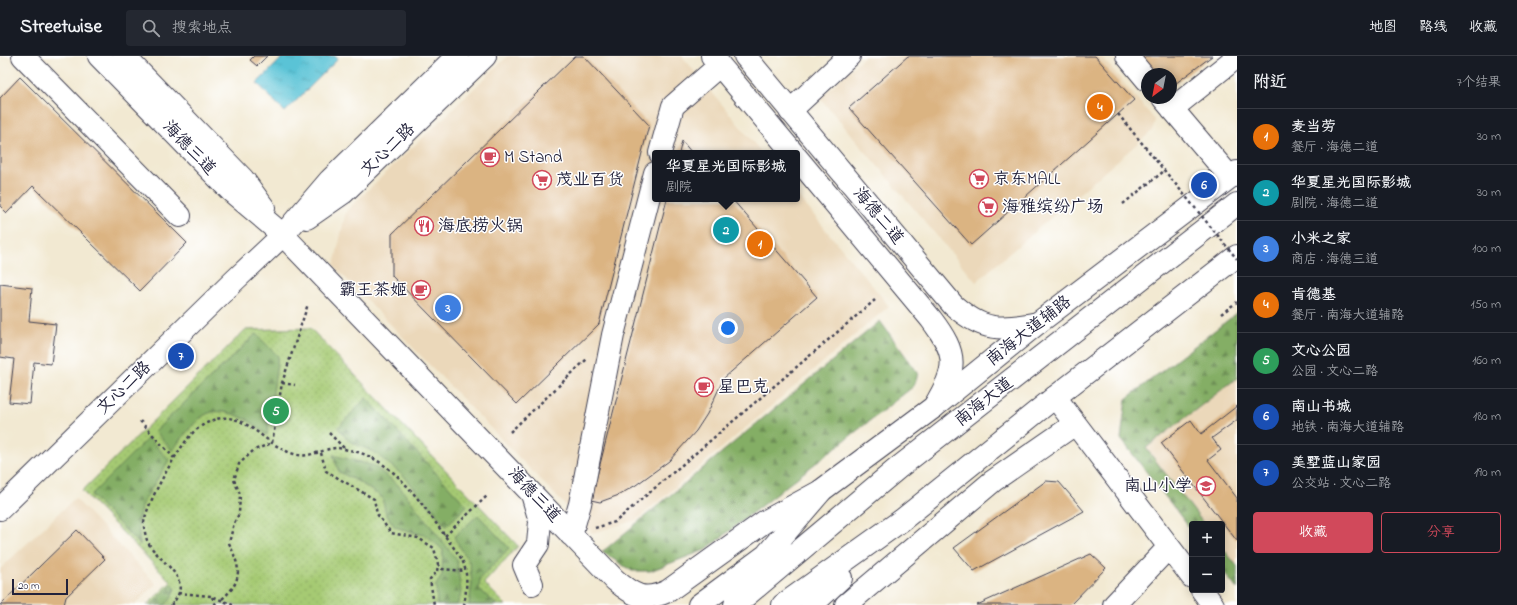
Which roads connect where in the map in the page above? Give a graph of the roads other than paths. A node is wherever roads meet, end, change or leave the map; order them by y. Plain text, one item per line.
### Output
1 (23, 56) edge
2 (99, 56) edge
3 (124, 56) edge
4 (457, 56) edge
5 (485, 56) edge
6 (745, 56) edge
7 (849, 56) edge
8 (1127, 56) edge
9 (1237, 57) edge
10 (716, 60) edge
11 (1141, 73) edge
12 (1177, 96) edge
13 (1168, 104) edge
14 (790, 110) junction
15 (661, 150) edge
16 (791, 150) edge
17 (800, 162) edge
18 (1234, 174) edge
19 (652, 185) edge
20 (1237, 204) edge
21 (1184, 212) junction
22 (180, 216) dead end
23 (283, 235) junction
24 (1237, 256) edge
25 (1118, 296) junction
26 (1038, 323) junction
27 (1055, 397) junction
28 (934, 407) junction
29 (1075, 424) junction
30 (898, 468) junction
31 (822, 490) junction
32 (532, 493) junction
33 (0, 509) edge
34 (902, 520) junction
35 (571, 535) junction
36 (1170, 547) junction
37 (768, 553) junction
38 (1189, 573) edge
39 (532, 584) dead end
40 (1204, 593) edge
41 (699, 605) edge
42 (735, 605) edge
43 (783, 605) edge
44 (812, 605) edge
45 (846, 605) edge
46 (1114, 605) edge
47 (1213, 605) edge

1 - 22 street
2 - 23 street, 海德三道
3 - 23 street, 海德三道
4 - 23 street, 文心二路
5 - 23 street, 文心二路
6 - 14 street, 海德二道
7 - 14 street
8 - 11 street
9 - 12 street
10 - 15 street
10 - 16 street
13 - 18 street
14 - 26 street, 海德二道
17 - 28 street, 海德二道
18 - 21 street, 南海大道辅路
19 - 35 street
20 - 25 street, 南海大道
21 - 25 street
21 - 26 street, 南海大道辅路
23 - 32 street, 海德三道
23 - 33 street, 文心二路
24 - 27 street
25 - 30 street, 南海大道
26 - 28 street, 南海大道辅路
27 - 29 street
27 - 34 street
28 - 31 street, 南海大道辅路
29 - 36 street
29 - 45 street
30 - 37 street
30 - 42 street, 南海大道
31 - 35 street, 海德三道
31 - 37 street
32 - 35 street, 海德三道
32 - 39 street
34 - 43 street
34 - 44 street
36 - 38 street
36 - 46 street
37 - 41 street
40 - 47 street

